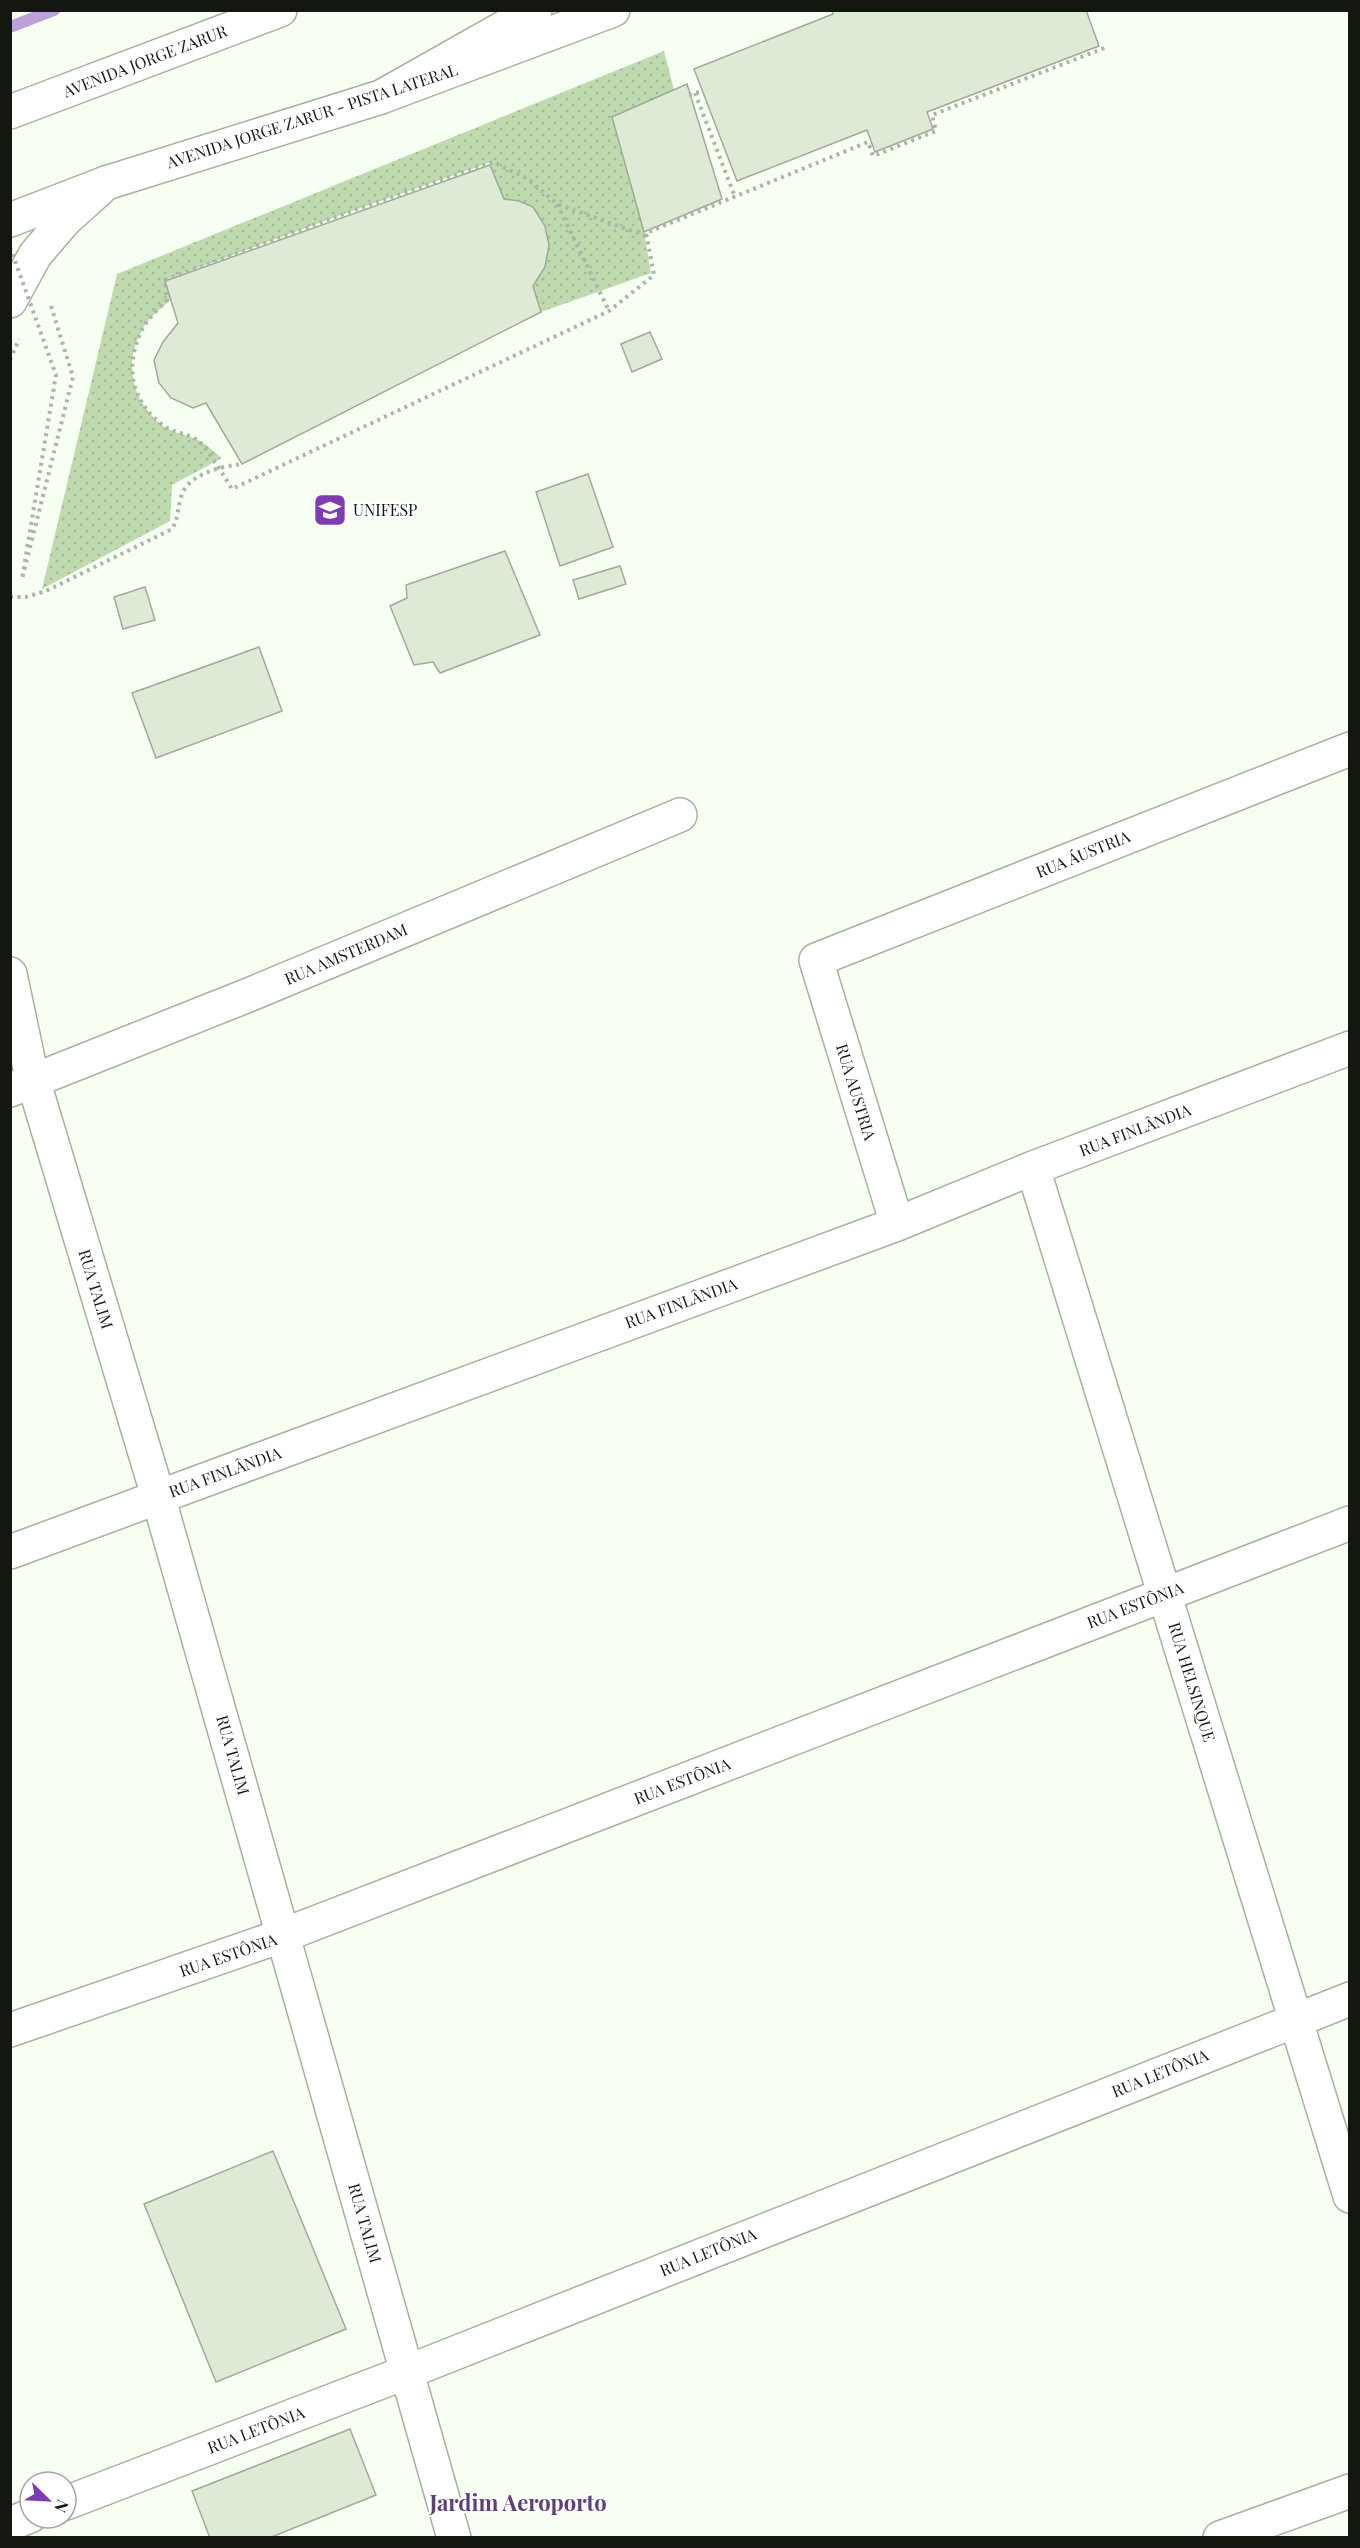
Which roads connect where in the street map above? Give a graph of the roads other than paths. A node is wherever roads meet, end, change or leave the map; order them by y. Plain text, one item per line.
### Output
1 (280, 10) edge
2 (535, 10) edge
3 (614, 10) edge
4 (381, 97) junction
5 (10, 112) edge
6 (106, 183) junction
7 (10, 220) edge
8 (23, 251) edge
9 (10, 301) edge
10 (1350, 749) edge
11 (680, 815) dead end
12 (816, 960) joint
13 (10, 974) edge
14 (1350, 1048) edge
15 (22, 1086) edge
16 (1033, 1168) junction
17 (897, 1224) junction
18 (158, 1496) junction
19 (1350, 1523) edge
20 (10, 1552) edge
21 (1166, 1593) junction
22 (284, 1935) junction
23 (1350, 1999) edge
24 (1294, 2020) junction
25 (10, 2030) edge
26 (1350, 2196) edge
27 (407, 2372) junction
28 (1350, 2490) edge
29 (78, 2498) edge
30 (454, 2538) edge
31 (1220, 2538) edge

1 - 5 main road, AVENIDA JORGE ZARUR
2 - 4 main road
3 - 4 main road, AVENIDA JORGE ZARUR - PISTA LATERAL
4 - 6 main road, AVENIDA JORGE ZARUR - PISTA LATERAL
6 - 7 main road, AVENIDA JORGE ZARUR - PISTA LATERAL
6 - 8 main road
8 - 9 main road
10 - 12 main road, RUA ÁUSTRIA
11 - 15 main road, RUA AMSTERDAM
12 - 17 main road, RUA AUSTRIA
13 - 15 main road, RUA TALIM
14 - 16 main road, RUA FINLÂNDIA
15 - 18 main road, RUA TALIM
16 - 17 main road, RUA FINLÂNDIA
16 - 21 main road, RUA HELSINQUE
17 - 18 main road, RUA FINLÂNDIA
18 - 20 main road, RUA FINLÂNDIA
18 - 22 main road, RUA TALIM
19 - 21 main road, RUA ESTÔNIA
21 - 22 main road, RUA ESTÔNIA
21 - 24 main road, RUA HELSINQUE
22 - 25 main road, RUA ESTÔNIA
22 - 27 main road, RUA TALIM
23 - 24 main road, RUA LETÔNIA
24 - 26 main road, RUA HELSINQUE
24 - 27 main road, RUA LETÔNIA
27 - 29 main road, RUA LETÔNIA
27 - 30 main road, RUA TALIM
28 - 31 main road

